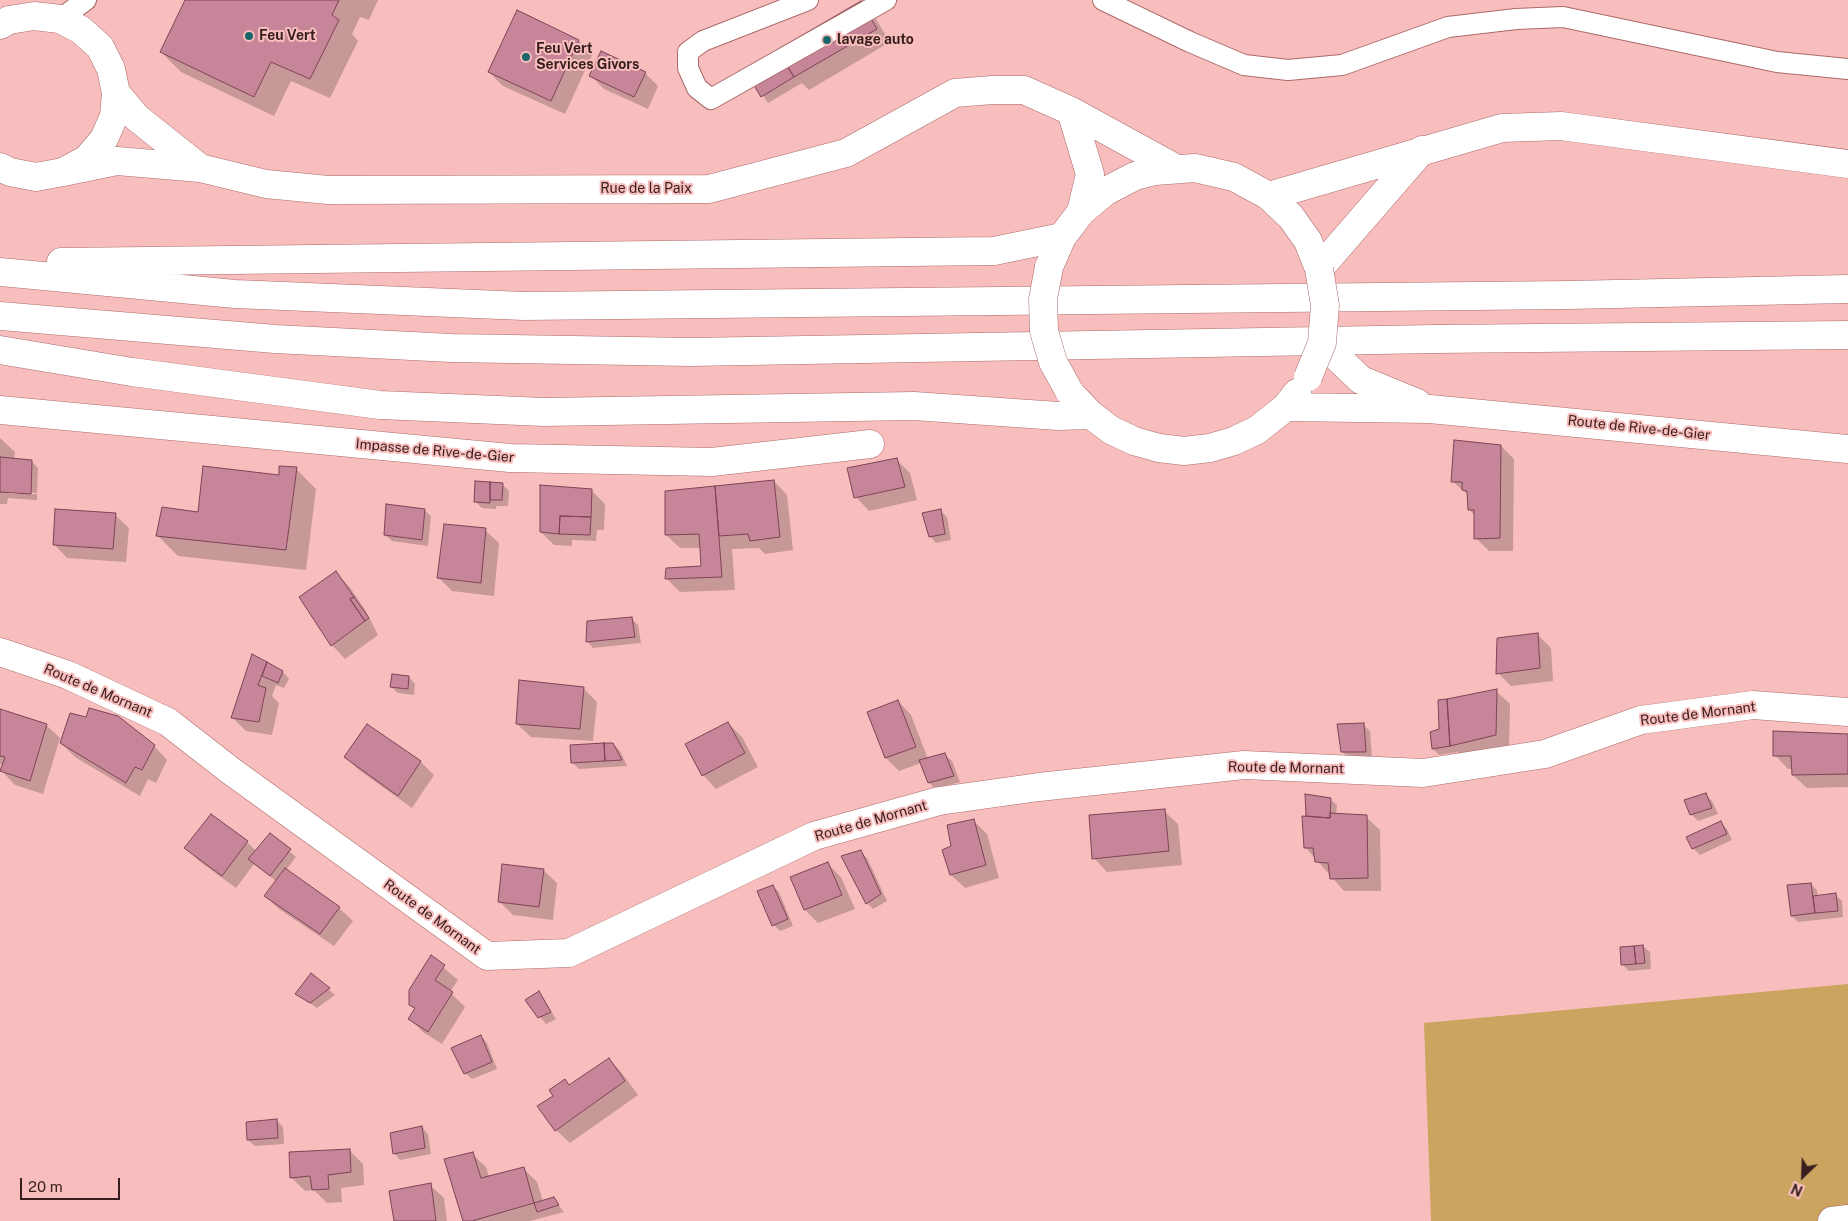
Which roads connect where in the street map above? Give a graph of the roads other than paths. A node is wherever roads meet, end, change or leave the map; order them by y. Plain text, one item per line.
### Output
1 (86, 0) edge
2 (808, 0) edge
3 (886, 0) edge
4 (1103, 0) edge
5 (3, 18) edge
6 (60, 19) junction
7 (1848, 69) edge
8 (116, 93) junction
9 (1071, 111) junction
10 (1422, 150) junction
11 (1848, 164) edge
12 (0, 167) edge
13 (200, 168) junction
14 (1174, 168) junction
15 (63, 172) junction
16 (1269, 196) junction
17 (1081, 212) junction
18 (1062, 237) junction
19 (0, 263) edge
20 (1320, 269) junction
21 (0, 272) edge
22 (1848, 289) edge
23 (0, 316) edge
24 (1848, 335) edge
25 (1322, 343) junction
26 (0, 350) edge
27 (1286, 407) junction
28 (1430, 408) junction
29 (0, 410) edge
30 (1091, 415) junction
31 (870, 444) dead end
32 (1848, 449) edge
33 (0, 652) edge
34 (1848, 712) edge
35 (1848, 1219) edge
36 (1832, 1221) edge

1 - 6 lane
2 - 3 lane
4 - 7 lane
5 - 6 main road
6 - 8 main road
8 - 13 main road, Rue de la Paix
8 - 15 main road
9 - 13 main road, Rue de la Paix
9 - 14 main road, Rue de la Paix
9 - 17 main road
10 - 11 main road
10 - 16 main road
10 - 20 main road
12 - 15 main road, Rue de la Paix
13 - 15 main road, Rue de la Paix
14 - 16 main road
14 - 17 main road
16 - 20 main road
17 - 18 main road
18 - 19 main road
18 - 30 main road, bridge
20 - 25 main road, bridge
21 - 22 main road
23 - 24 main road
25 - 27 main road, bridge
25 - 28 main road, Route de Rive-de-Gier
26 - 30 main road
27 - 28 main road, Route de Rive-de-Gier
27 - 30 main road
28 - 32 main road, Route de Rive-de-Gier
29 - 31 main road, Impasse de Rive-de-Gier
33 - 34 main road, Route de Mornant
35 - 36 main road

